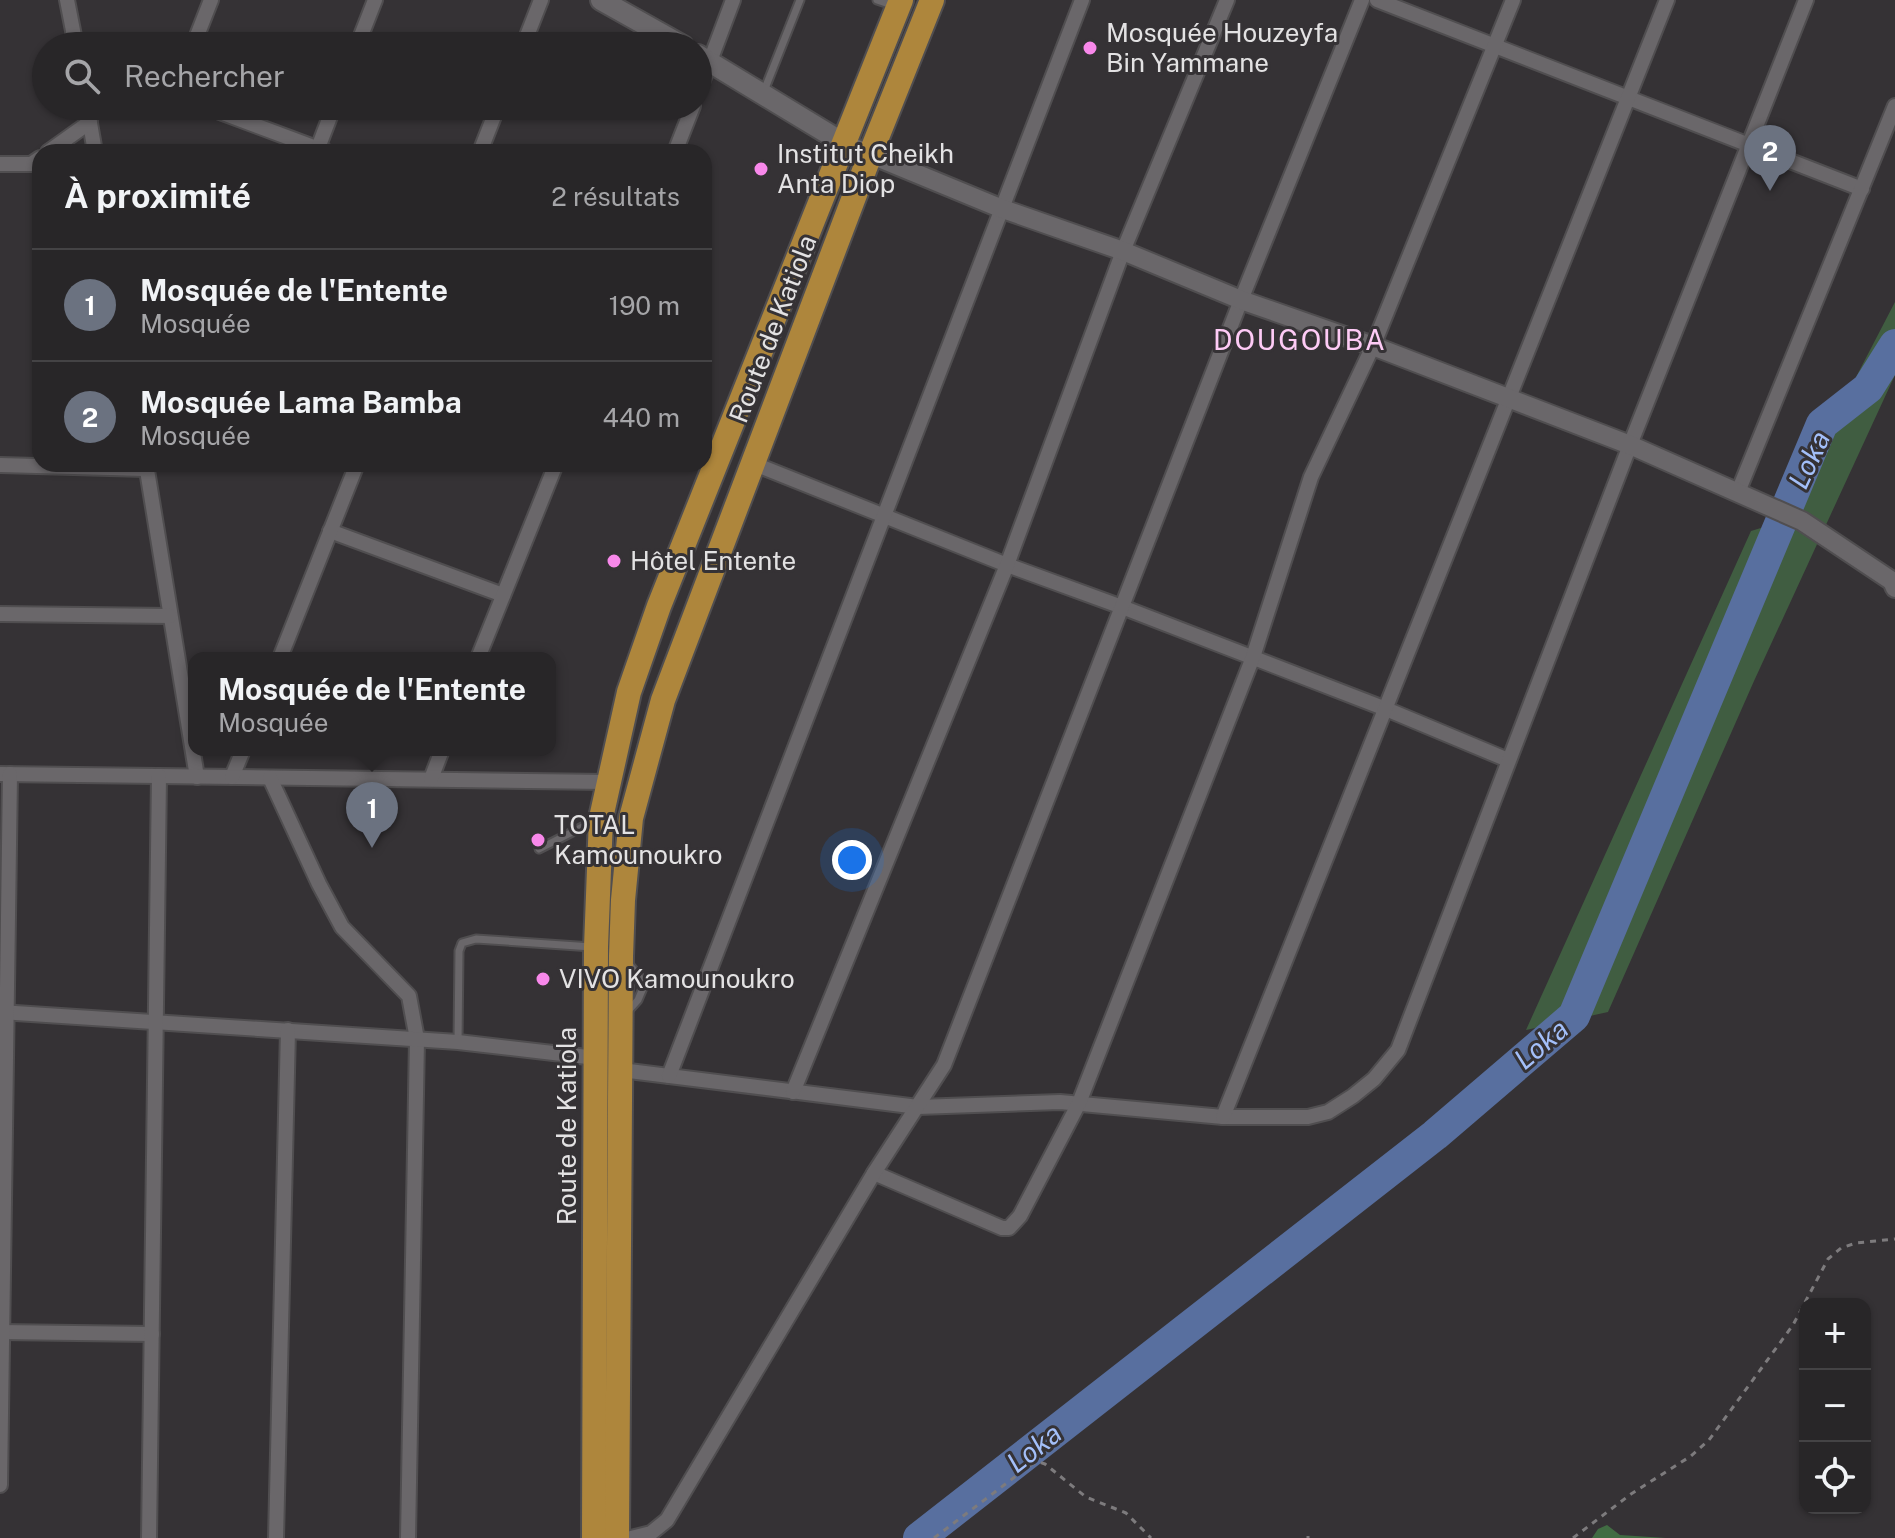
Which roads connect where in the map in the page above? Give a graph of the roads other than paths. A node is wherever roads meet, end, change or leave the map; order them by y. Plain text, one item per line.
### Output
1 (67, 0) edge
2 (211, 0) edge
3 (375, 0) edge
4 (541, 0) edge
5 (601, 0) edge
6 (733, 0) edge
7 (800, 0) edge
8 (932, 0) edge
9 (1082, 0) edge
10 (1227, 0) edge
11 (1362, 0) edge
12 (1377, 0) edge
13 (1513, 0) edge
14 (1667, 0) edge
15 (1806, 0) edge
16 (892, 2) edge
17 (73, 32) edge
18 (198, 32) edge
19 (362, 32) edge
20 (528, 32) edge
21 (658, 32) edge
22 (712, 42) edge
23 (1495, 46) junction
24 (712, 63) edge
25 (764, 92) junction
26 (1628, 98) junction
27 (1895, 106) edge
28 (242, 120) edge
29 (330, 120) edge
30 (493, 120) edge
31 (688, 120) edge
32 (90, 122) joint
33 (59, 144) edge
34 (94, 144) edge
35 (306, 144) edge
36 (324, 144) edge
37 (483, 144) edge
38 (678, 144) edge
39 (845, 144) junction
40 (1749, 145) junction
41 (870, 155) junction
42 (0, 164) edge
43 (32, 166) edge
44 (1862, 189) junction
45 (1000, 208) junction
46 (1123, 251) junction
47 (1241, 300) junction
48 (1373, 346) junction
49 (1510, 398) junction
50 (1630, 445) junction
51 (713, 448) edge
52 (752, 463) junction
53 (0, 465) edge
54 (32, 465) edge
55 (147, 472) edge
56 (354, 472) edge
57 (553, 472) edge
58 (705, 472) edge
59 (1738, 492) junction
60 (884, 514) junction
61 (330, 531) junction
62 (1007, 565) junction
63 (1894, 584) edge
64 (503, 595) junction
65 (1122, 607) junction
66 (0, 614) edge
67 (170, 616) junction
68 (282, 652) edge
69 (480, 652) edge
70 (1253, 657) junction
71 (1386, 709) junction
72 (188, 723) edge
73 (193, 756) edge
74 (241, 756) edge
75 (440, 756) edge
76 (1508, 760) junction
77 (5, 774) edge
78 (159, 776) junction
79 (197, 777) junction
80 (232, 777) junction
81 (270, 778) junction
82 (431, 779) junction
83 (607, 782) junction
84 (601, 818) junction
85 (539, 849) dead end
86 (596, 947) junction
87 (3, 1012) edge
88 (155, 1023) junction
89 (288, 1030) junction
90 (417, 1039) junction
91 (458, 1042) junction
92 (596, 1058) junction
93 (621, 1070) junction
94 (669, 1076) junction
95 (793, 1092) junction
96 (1079, 1103) junction
97 (918, 1107) junction
98 (1223, 1117) junction
99 (874, 1173) junction
100 (1, 1332) edge
101 (152, 1334) junction
102 (0, 1485) edge
103 (149, 1538) edge
104 (276, 1538) edge
105 (408, 1538) edge
106 (594, 1538) edge
107 (617, 1538) edge
108 (631, 1538) edge

1 - 17 street
2 - 18 street
3 - 19 street
4 - 20 street
5 - 21 main road
6 - 22 street
7 - 25 lane
8 - 41 highway, Route de Katiola
9 - 45 street
10 - 46 street
11 - 47 street
12 - 23 street
13 - 23 street
14 - 26 street
15 - 40 street
16 - 39 highway, Route de Katiola
23 - 26 street
23 - 48 street
24 - 25 main road
25 - 39 main road
26 - 40 street
26 - 49 street
27 - 44 street
28 - 35 street
29 - 36 street
30 - 37 street
31 - 38 street
32 - 33 street
32 - 34 street
39 - 41 street
39 - 51 highway, Route de Katiola
40 - 44 street
40 - 50 street
41 - 45 street
41 - 52 highway, Route de Katiola
42 - 43 street
44 - 59 street
45 - 46 street
45 - 60 street
46 - 47 street
46 - 62 street
47 - 48 street
47 - 65 street
48 - 49 street
48 - 70 street
49 - 50 street
49 - 71 street
50 - 59 street
50 - 76 street
52 - 60 street
52 - 93 highway, Route de Katiola
53 - 54 street
55 - 67 street
56 - 61 street
57 - 64 street
58 - 83 highway, Route de Katiola
59 - 63 street
60 - 62 street
60 - 94 street
61 - 64 street
61 - 68 street
62 - 65 street
62 - 95 street
64 - 69 street
65 - 70 street
65 - 97 street
66 - 67 street
67 - 72 street
70 - 71 street
70 - 96 street
71 - 76 street
71 - 98 street
73 - 79 street
74 - 80 street
75 - 82 street
76 - 98 street
77 - 78 street
77 - 87 street
78 - 79 street
78 - 88 street
79 - 80 street
80 - 81 street
81 - 82 street
81 - 90 street
82 - 83 street
83 - 84 highway, Route de Katiola
84 - 85 lane
84 - 86 highway, Route de Katiola
86 - 91 lane
86 - 92 highway, Route de Katiola
87 - 88 street
87 - 100 street
88 - 89 street
88 - 101 street
89 - 90 street
89 - 104 street
90 - 91 street
90 - 105 street
91 - 92 street
92 - 106 highway, Route de Katiola
93 - 94 street
93 - 107 highway, Route de Katiola
94 - 95 street
95 - 97 street
96 - 97 street
96 - 98 street
96 - 99 street
97 - 99 street
99 - 108 street
100 - 101 street
100 - 102 street
101 - 103 street

